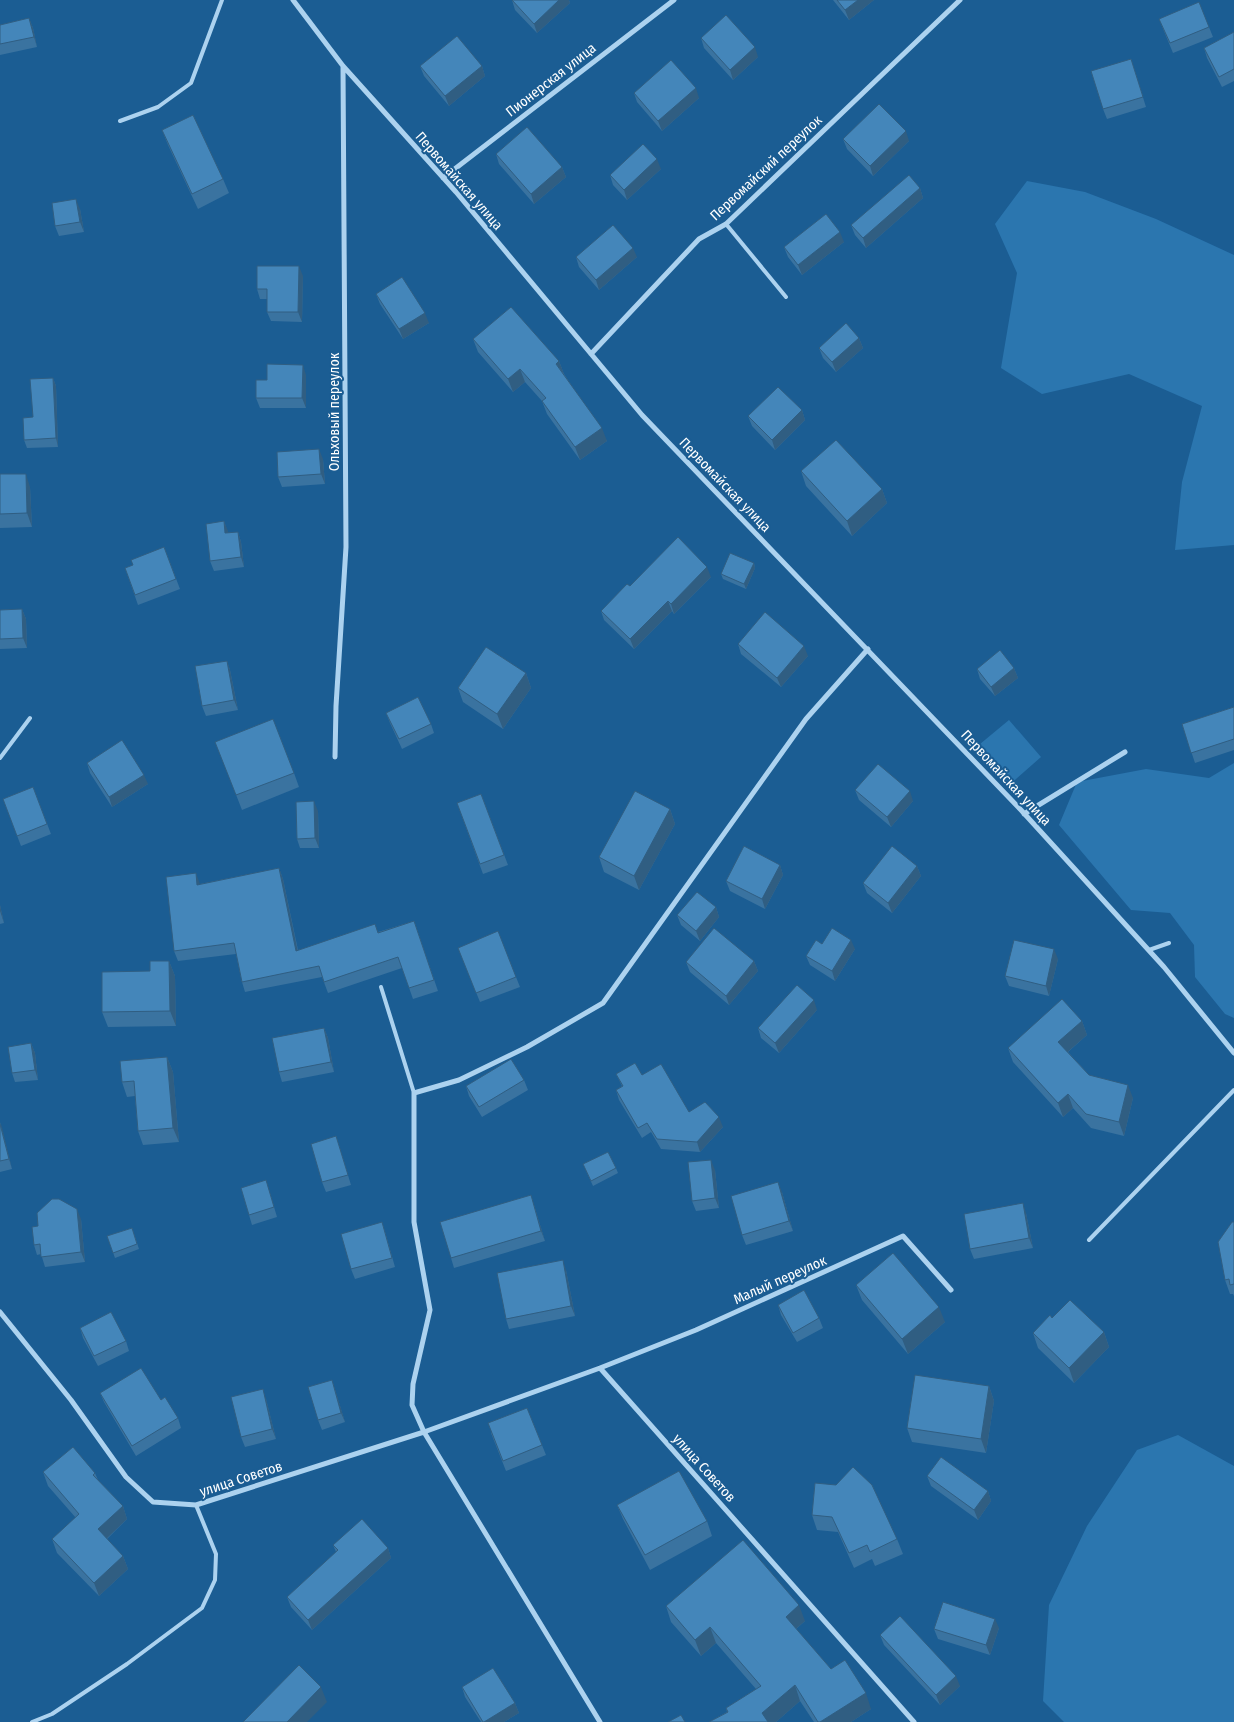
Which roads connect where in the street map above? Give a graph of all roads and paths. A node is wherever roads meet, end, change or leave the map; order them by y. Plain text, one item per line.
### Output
1 (222, 0) edge
2 (293, 0) edge
3 (674, 0) edge
4 (960, 0) edge
5 (343, 66) junction
6 (120, 121) dead end
7 (443, 178) junction
8 (726, 224) junction
9 (786, 297) dead end
10 (591, 354) junction
11 (868, 649) junction
12 (30, 718) dead end
13 (1125, 752) dead end
14 (335, 757) dead end
15 (0, 758) edge
16 (1024, 814) junction
17 (1169, 943) dead end
18 (1149, 950) junction
19 (381, 987) dead end
20 (1234, 1053) edge
21 (1234, 1090) edge
22 (414, 1093) junction
23 (1089, 1240) dead end
24 (951, 1290) dead end
25 (0, 1312) edge
26 (600, 1368) junction
27 (424, 1432) junction
28 (196, 1505) junction
29 (32, 1722) edge
30 (600, 1722) edge
31 (914, 1722) edge

1 - 6 lane
2 - 5 street, Первомайская улица
3 - 7 street, Пионерская улица
4 - 8 street, Первомайский переулок
5 - 7 street, Первомайская улица
5 - 14 street, Ольховый переулок
7 - 10 street, Первомайская улица
8 - 9 lane
8 - 10 street, Первомайский переулок
10 - 11 street, Первомайская улица
11 - 16 street, Первомайская улица
11 - 22 street
12 - 15 lane
13 - 16 street
16 - 18 street, Первомайская улица
17 - 18 lane
18 - 20 street, Первомайская улица
19 - 22 lane
21 - 23 lane
22 - 27 street
24 - 26 street, Малый переулок
25 - 28 street, улица Советов
26 - 27 street, улица Советов
26 - 31 street, улица Советов
27 - 28 street, улица Советов
27 - 30 street
28 - 29 lane

